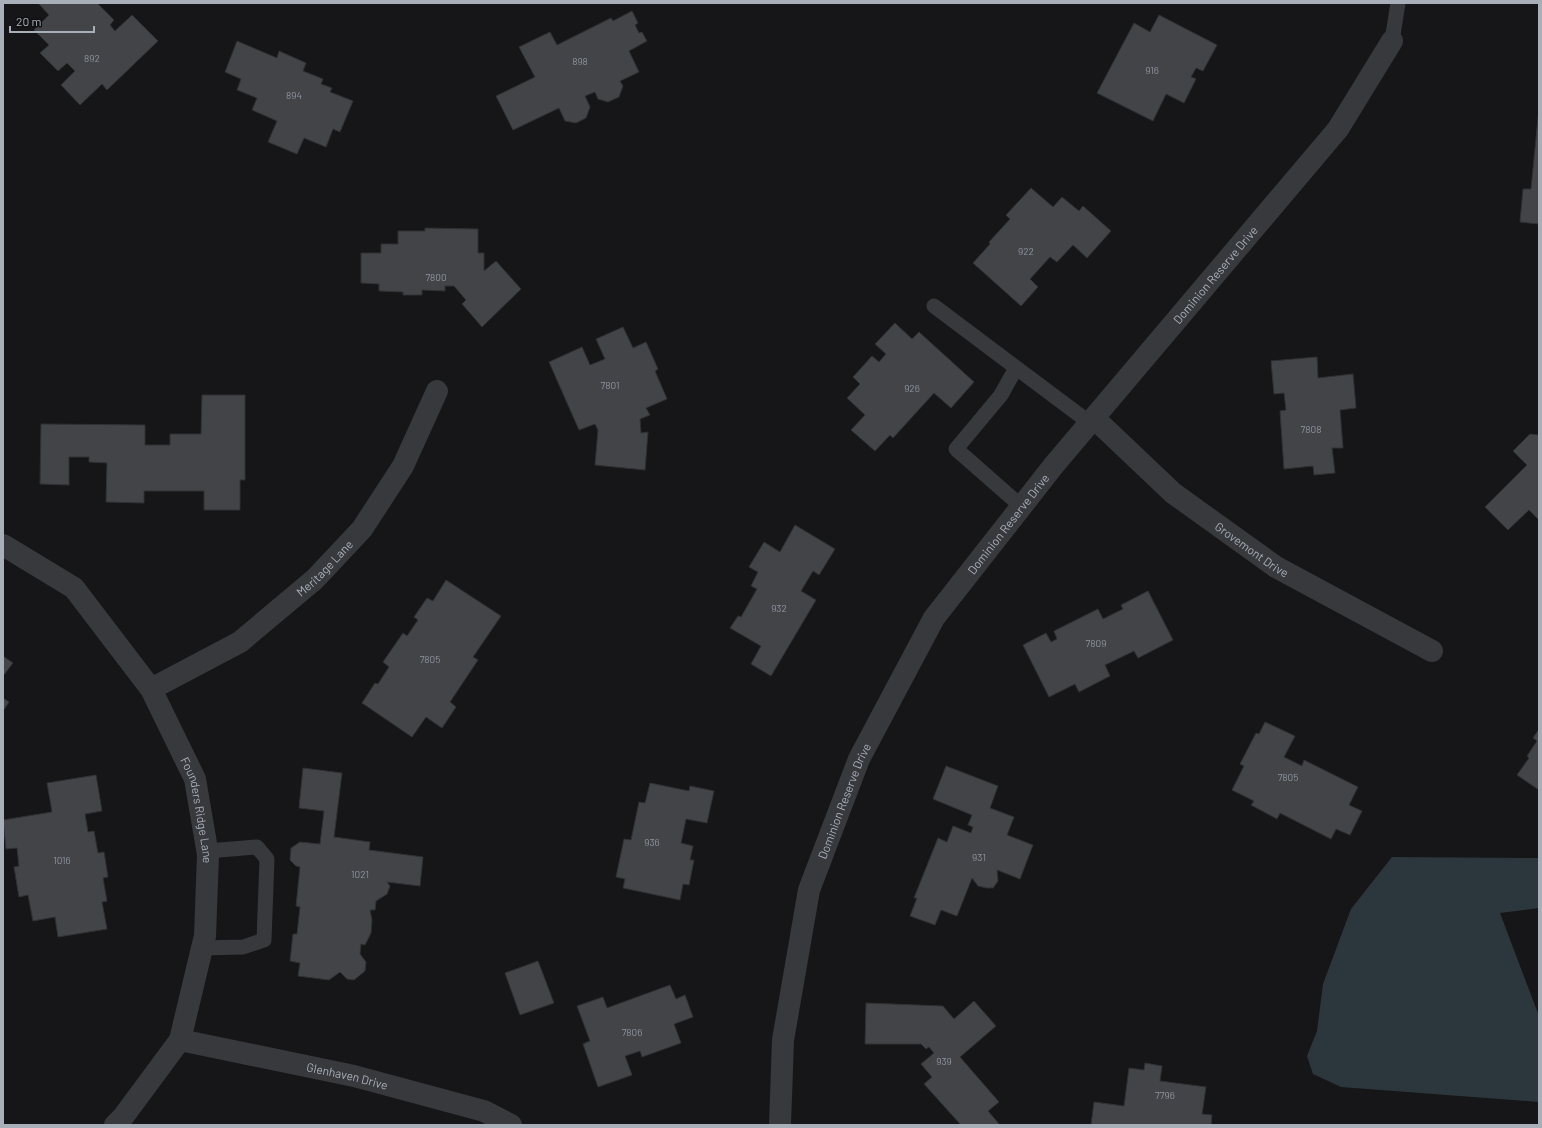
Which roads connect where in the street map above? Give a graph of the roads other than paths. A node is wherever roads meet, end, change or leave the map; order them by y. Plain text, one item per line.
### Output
1 (1398, 3) edge
2 (1392, 41) joint
3 (934, 306) dead end
4 (1016, 368) junction
5 (437, 391) dead end
6 (1092, 420) junction
7 (1021, 506) junction
8 (3, 545) edge
9 (1432, 651) dead end
10 (151, 689) junction
11 (207, 851) junction
12 (202, 948) junction
13 (180, 1040) junction
14 (115, 1125) edge
15 (511, 1125) edge
16 (780, 1125) edge

1 - 2 lane, Dominion Reserve Drive
2 - 6 street, Dominion Reserve Drive
3 - 4 lane
4 - 6 lane
4 - 7 lane
5 - 10 street, Meritage Lane
6 - 7 street, Dominion Reserve Drive
6 - 9 street, Grovemont Drive
7 - 16 street, Dominion Reserve Drive
8 - 10 street, Founders Ridge Lane
10 - 11 street, Founders Ridge Lane
11 - 12 street, Founders Ridge Lane
11 - 12 lane
12 - 13 street, Founders Ridge Lane
13 - 14 street, Founders Ridge Lane
13 - 15 street, Glenhaven Drive

